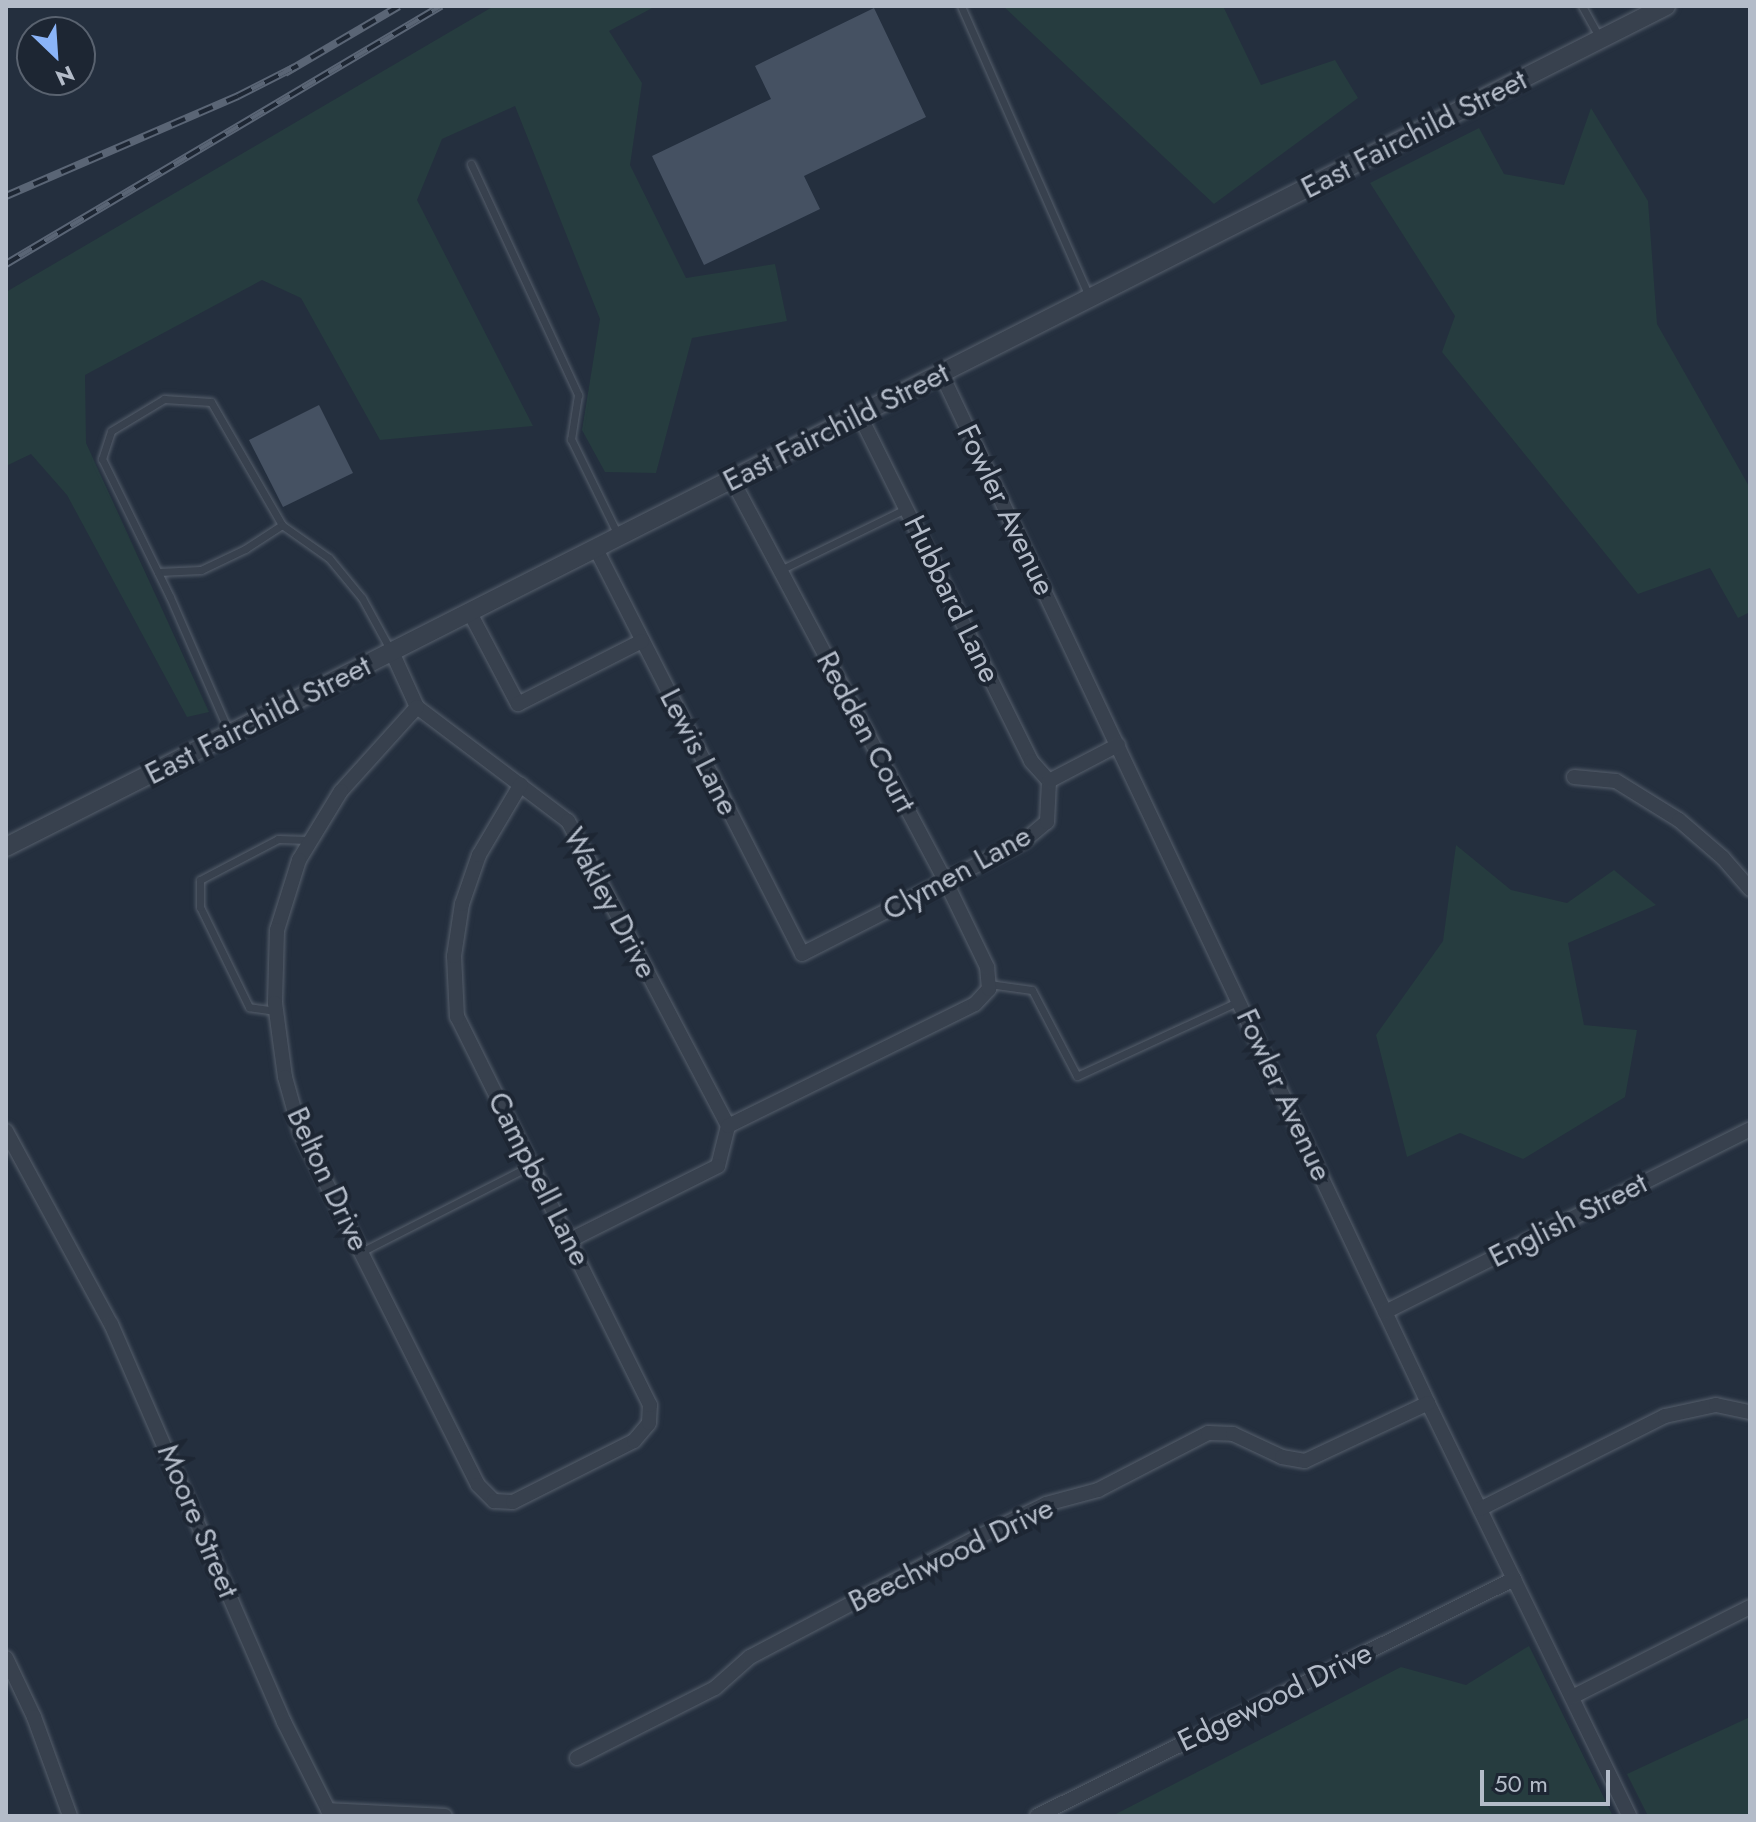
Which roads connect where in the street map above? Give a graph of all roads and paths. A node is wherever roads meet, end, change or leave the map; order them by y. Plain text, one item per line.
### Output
1 (961, 6) edge
2 (1582, 6) edge
3 (1666, 6) edge
4 (1600, 39) junction
5 (471, 164) dead end
6 (1090, 298) junction
7 (941, 373) junction
8 (859, 414) junction
9 (732, 479) junction
10 (907, 508) junction
11 (282, 525) junction
12 (619, 538) junction
13 (596, 549) junction
14 (780, 570) junction
15 (158, 572) junction
16 (470, 613) junction
17 (642, 641) junction
18 (392, 652) junction
19 (417, 707) junction
20 (230, 734) junction
21 (1118, 745) junction
22 (1574, 777) dead end
23 (1049, 781) junction
24 (521, 784) junction
25 (311, 840) junction
26 (6, 847) edge
27 (946, 882) junction
28 (1750, 889) edge
29 (802, 954) joint
30 (989, 986) junction
31 (1239, 1001) junction
32 (276, 1011) junction
33 (728, 1126) junction
34 (1750, 1129) edge
35 (6, 1131) edge
36 (532, 1165) junction
37 (570, 1240) junction
38 (361, 1252) junction
39 (1385, 1312) junction
40 (1428, 1403) junction
41 (1750, 1412) edge
42 (513, 1502) joint
43 (1480, 1509) junction
44 (1514, 1579) junction
45 (1750, 1607) edge
46 (6, 1658) edge
47 (1572, 1697) junction
48 (577, 1758) dead end
49 (322, 1813) edge
50 (70, 1816) edge
51 (445, 1816) edge
52 (1037, 1816) edge
53 (1629, 1816) edge

1 - 6 lane
2 - 4 lane
3 - 4 street, East Fairchild Street
4 - 6 street, East Fairchild Street
5 - 12 lane
6 - 7 street, East Fairchild Street
7 - 8 street, East Fairchild Street
7 - 21 street, Fowler Avenue
8 - 9 street, East Fairchild Street
8 - 10 street, Hubbard Lane
9 - 12 street, East Fairchild Street
9 - 14 street, Redden Court
10 - 14 lane
10 - 23 street, Hubbard Lane
11 - 15 lane
11 - 15 lane
11 - 18 lane
12 - 13 street, East Fairchild Street
13 - 16 street, East Fairchild Street
13 - 17 street, Lewis Lane
14 - 27 street, Redden Court
15 - 20 lane
16 - 17 street
16 - 18 street, East Fairchild Street
17 - 29 street, Lewis Lane
18 - 19 street, Wakley Drive
18 - 20 street, East Fairchild Street
19 - 24 street, Wakley Drive
19 - 25 street, Belton Drive
20 - 26 street, East Fairchild Street
21 - 23 street
21 - 31 street, Fowler Avenue
22 - 28 street
23 - 27 street, Clymen Lane
24 - 33 street, Wakley Drive
24 - 36 street, Campbell Lane
25 - 32 street, Belton Drive
25 - 32 lane
27 - 29 street, Clymen Lane
27 - 30 street, Redden Court
30 - 31 lane
30 - 33 street
31 - 39 street, Fowler Avenue
32 - 38 street, Belton Drive
33 - 37 street
34 - 39 street, English Street
35 - 49 street, Moore Street
36 - 37 street, Campbell Lane
36 - 38 lane
37 - 42 street, Campbell Lane
38 - 42 street, Belton Drive
39 - 40 street, Fowler Avenue
40 - 43 street, Fowler Avenue
40 - 48 street, Beechwood Drive
41 - 43 street
43 - 44 street, Fowler Avenue
44 - 47 street, Fowler Avenue
44 - 52 street, Edgewood Drive
45 - 47 street
46 - 50 street
47 - 53 street, Fowler Avenue
49 - 51 street, Moore Street

